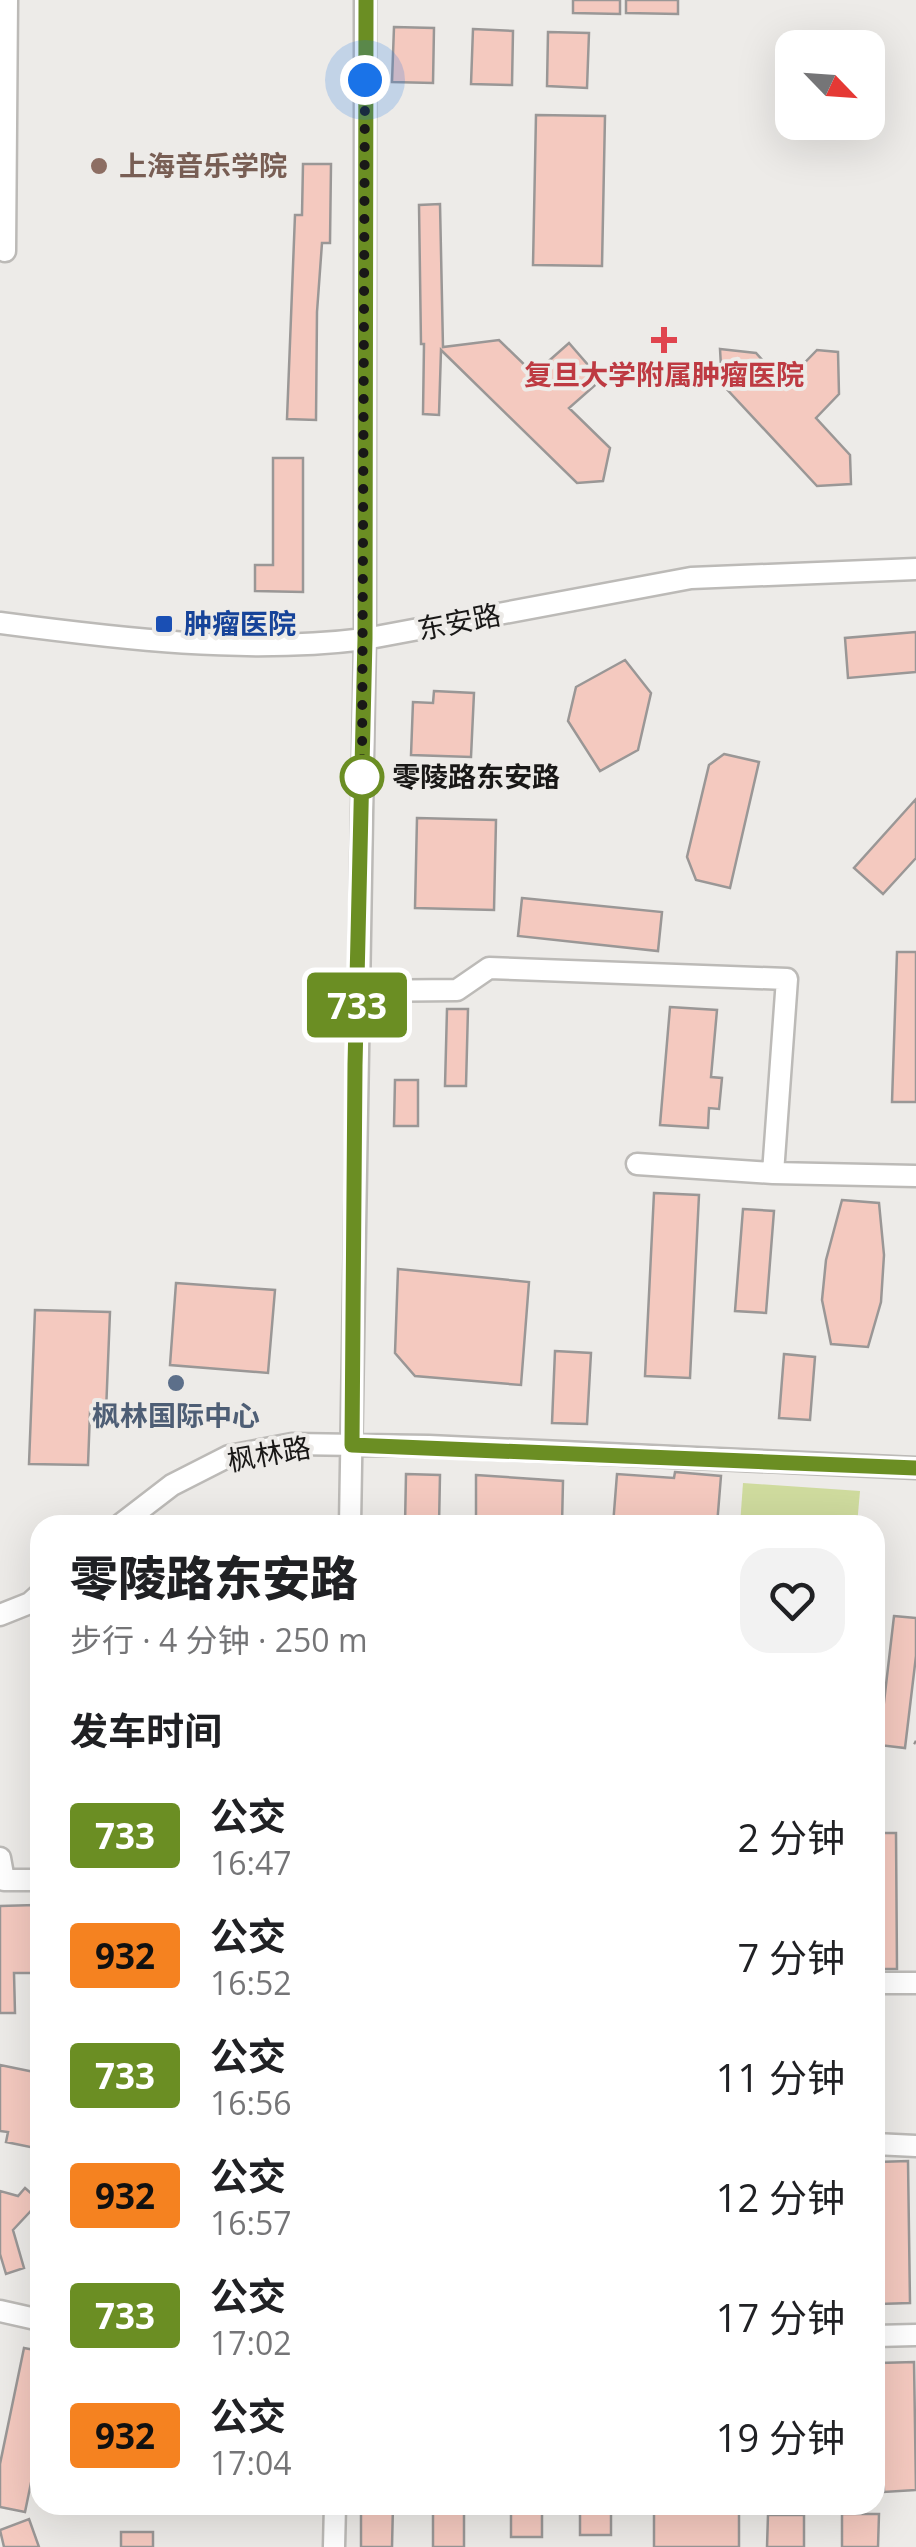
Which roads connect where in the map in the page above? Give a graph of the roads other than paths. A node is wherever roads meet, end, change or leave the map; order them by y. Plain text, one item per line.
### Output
1 (7, 0) edge
2 (366, 0) edge
3 (5, 251) dead end
4 (916, 569) edge
5 (0, 623) edge
6 (365, 639) junction
7 (357, 990) junction
8 (637, 1164) dead end
9 (773, 1173) junction
10 (916, 1176) edge
11 (352, 1445) junction
12 (916, 1468) edge
13 (133, 1515) edge
14 (350, 1515) edge
15 (30, 1603) edge
16 (0, 1615) edge
17 (0, 1858) edge
18 (30, 1880) edge
19 (885, 1983) edge
20 (916, 1983) edge
21 (885, 2144) edge
22 (916, 2146) edge
23 (0, 2311) edge
24 (30, 2318) edge
25 (916, 2334) edge
26 (885, 2336) edge
27 (335, 2515) edge
28 (334, 2547) edge

1 - 3 street
2 - 6 street
4 - 6 street, 东安路
5 - 6 street, 东安路
6 - 7 street
7 - 9 street
7 - 11 street
8 - 9 street
9 - 10 street
11 - 12 street, 枫林路
11 - 13 street, 枫林路
11 - 14 street
15 - 16 street
17 - 18 street
19 - 20 street
21 - 22 street
23 - 24 street
25 - 26 street
27 - 28 street

